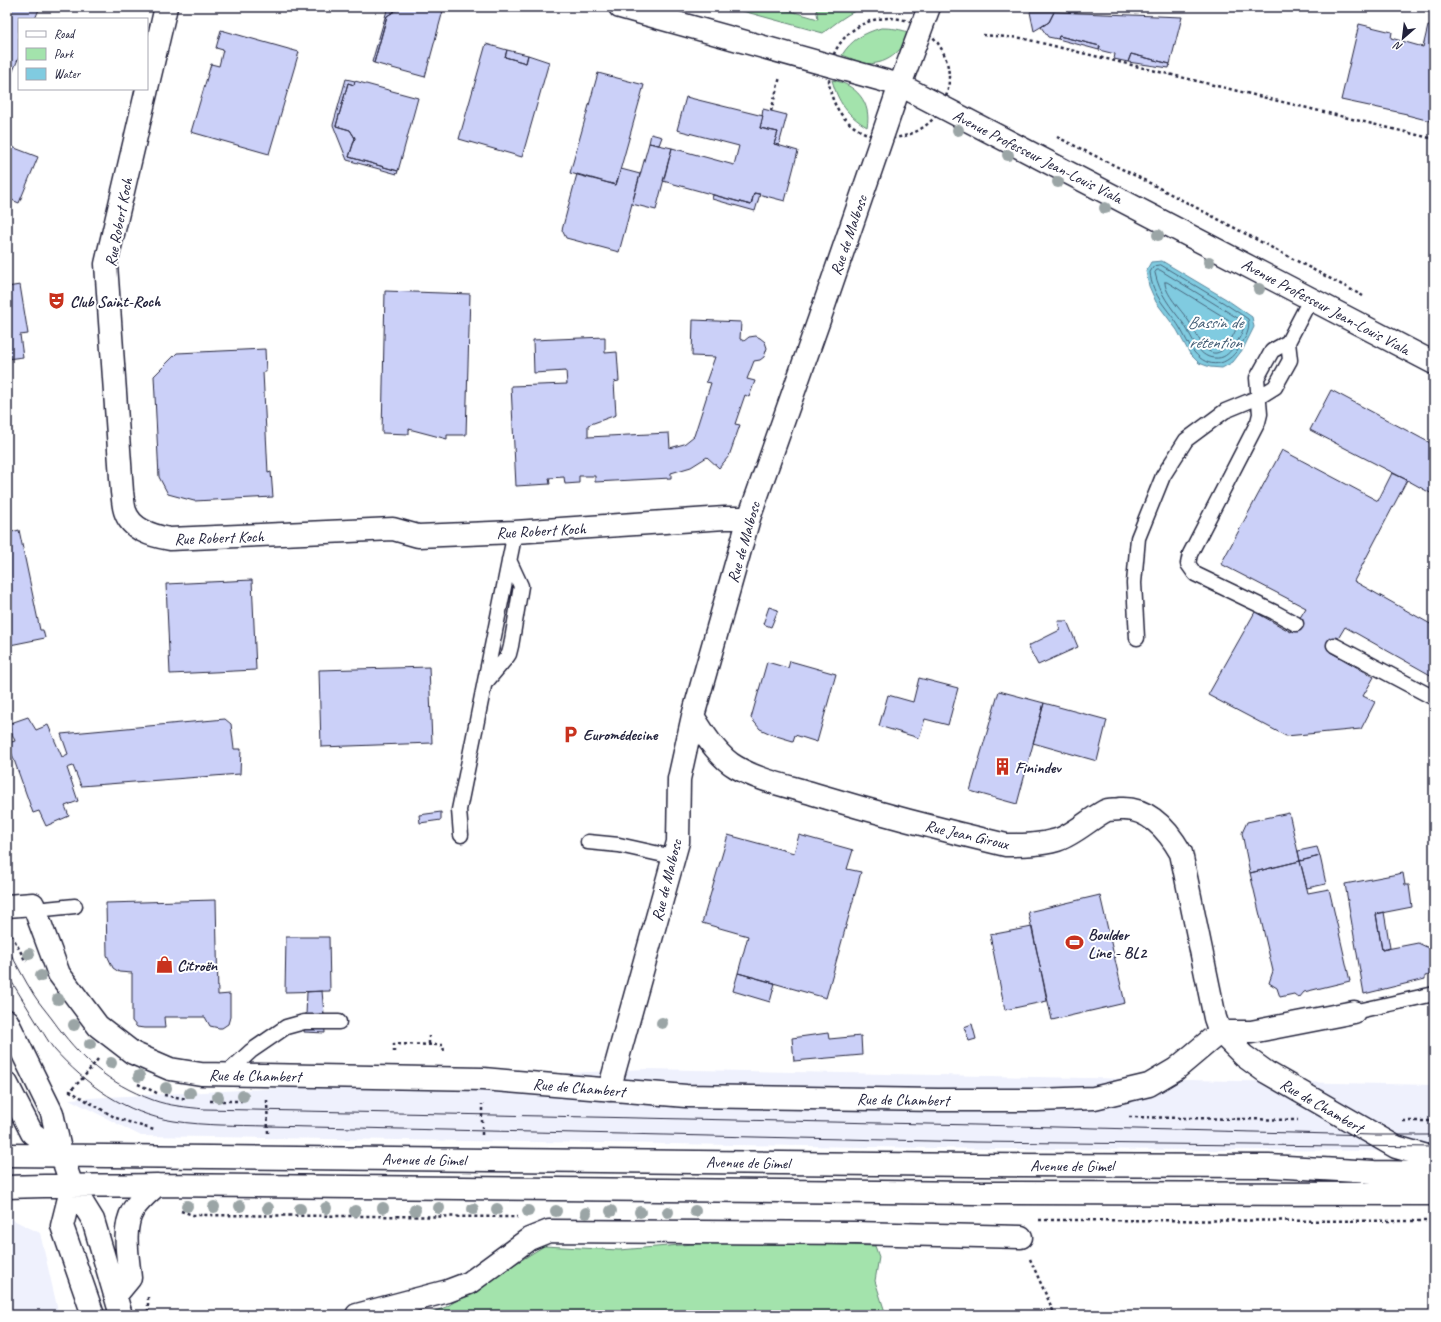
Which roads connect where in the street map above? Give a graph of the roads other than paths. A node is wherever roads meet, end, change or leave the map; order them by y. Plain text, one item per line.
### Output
1 (166, 7) edge
2 (620, 7) edge
3 (929, 7) edge
4 (148, 84) edge
5 (900, 85) junction
6 (147, 90) edge
7 (1311, 298) junction
8 (1288, 342) junction
9 (1434, 363) edge
10 (1259, 397) junction
11 (749, 518) junction
12 (515, 532) junction
13 (1296, 624) dead end
14 (1137, 638) dead end
15 (1334, 645) dead end
16 (1434, 698) edge
17 (694, 716) junction
18 (461, 835) dead end
19 (588, 842) dead end
20 (674, 857) junction
21 (7, 906) edge
22 (75, 906) dead end
23 (35, 910) junction
24 (1434, 994) edge
25 (1354, 1012) joint
26 (7, 1021) edge
27 (339, 1022) dead end
28 (1220, 1032) junction
29 (225, 1074) junction
30 (7, 1084) edge
31 (609, 1090) junction
32 (7, 1154) edge
33 (61, 1154) junction
34 (1434, 1158) edge
35 (1434, 1173) edge
36 (157, 1185) junction
37 (72, 1186) junction
38 (7, 1187) edge
39 (1434, 1194) edge
40 (1021, 1237) road end
41 (119, 1305) edge
42 (92, 1315) edge
43 (357, 1315) edge

1 - 4 street, Rue Robert Koch
2 - 5 street, Avenue Professeur Jean-Louis Viala
3 - 5 street, Rue de Malbosc
5 - 7 street, Avenue Professeur Jean-Louis Viala
5 - 11 street, Rue de Malbosc
6 - 12 street, Rue Robert Koch
7 - 8 lane
7 - 9 street, Avenue Professeur Jean-Louis Viala
8 - 10 lane
8 - 10 lane
10 - 13 lane
10 - 14 lane
11 - 12 street, Rue Robert Koch
11 - 17 street, Rue de Malbosc
12 - 18 lane
15 - 16 lane
17 - 20 street, Rue de Malbosc
17 - 28 street, Rue Jean Giroux
19 - 20 lane
20 - 31 street, Rue de Malbosc
21 - 23 street
22 - 23 lane
23 - 29 street, Rue de Chambert
24 - 25 lane
25 - 28 street
26 - 33 street
27 - 29 lane
28 - 31 street, Rue de Chambert
28 - 34 street, Rue de Chambert
29 - 31 street, Rue de Chambert
30 - 33 street
32 - 33 street, Avenue de Gimel
33 - 35 street, Avenue de Gimel
33 - 37 street
36 - 37 street, Avenue de Gimel
36 - 39 street, Avenue de Gimel
36 - 41 street
37 - 38 street, Avenue de Gimel
37 - 41 street
37 - 42 street
40 - 43 street

